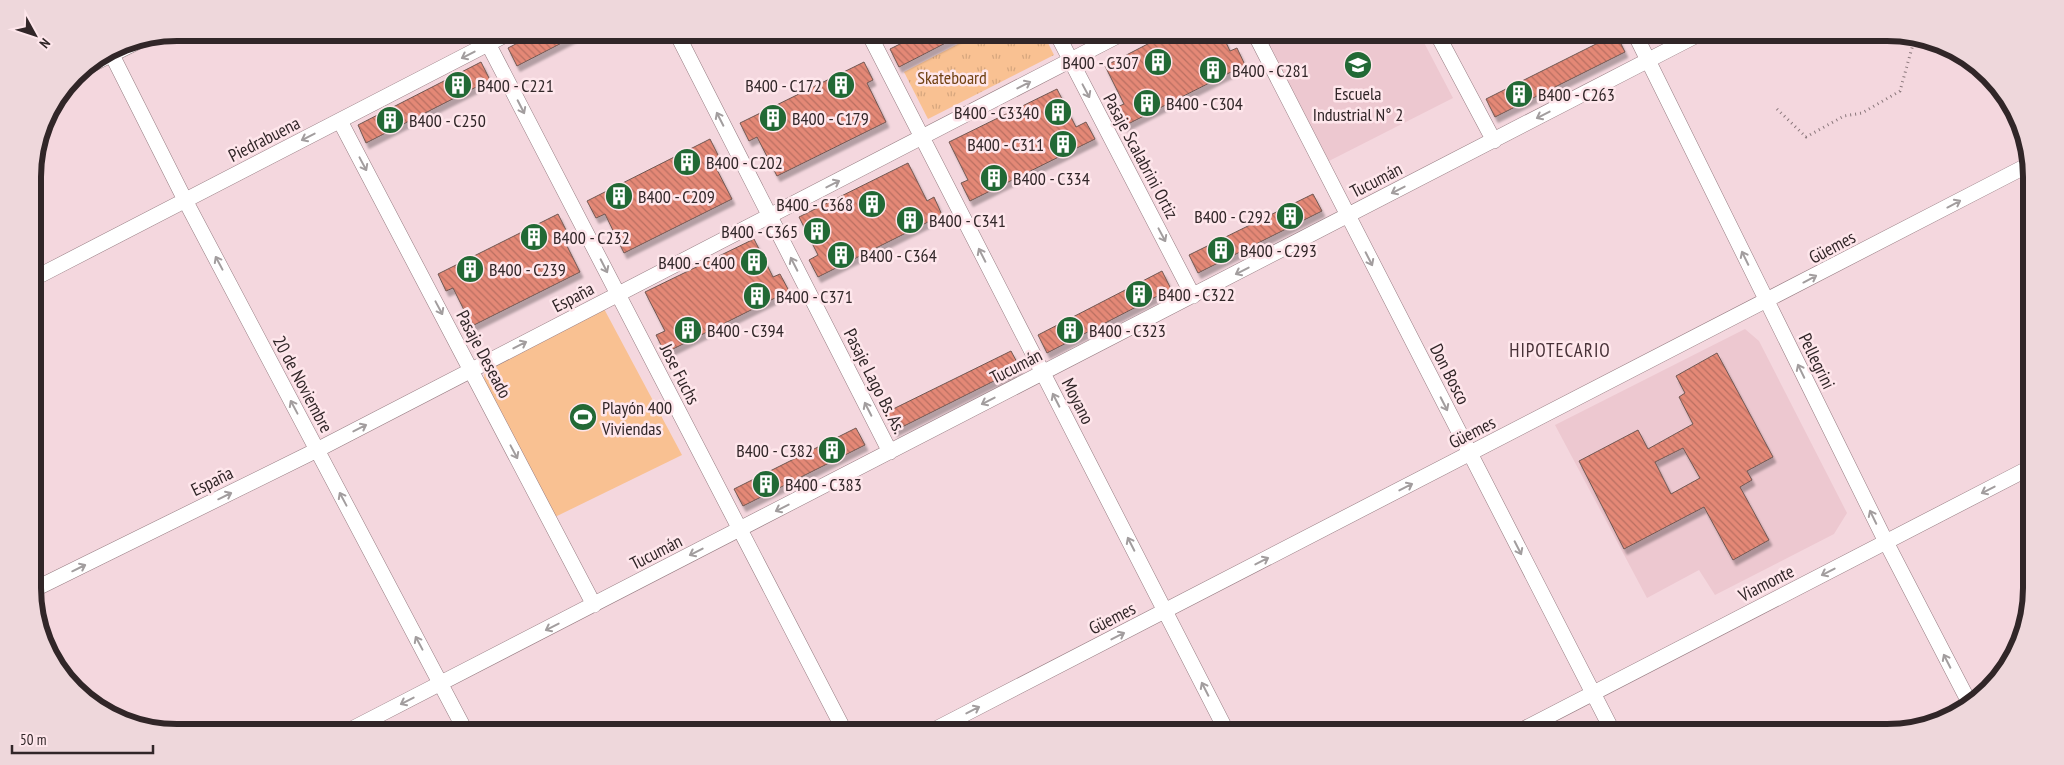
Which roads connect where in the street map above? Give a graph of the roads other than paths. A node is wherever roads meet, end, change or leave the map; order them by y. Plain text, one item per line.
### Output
1 (480, 41) edge
2 (487, 41) edge
3 (681, 41) edge
4 (873, 41) edge
5 (1060, 41) edge
6 (1108, 41) edge
7 (1259, 41) edge
8 (1441, 41) edge
9 (1638, 41) edge
10 (1686, 41) edge
11 (113, 57) edge
12 (1070, 61) junction
13 (1648, 61) junction
14 (340, 121) junction
15 (922, 138) junction
16 (1494, 140) junction
17 (2022, 168) edge
18 (185, 200) junction
19 (770, 216) junction
20 (1347, 216) junction
21 (42, 274) edge
22 (618, 294) junction
23 (1193, 296) junction
24 (1766, 302) junction
25 (472, 370) junction
26 (1042, 373) junction
27 (317, 450) junction
28 (890, 452) junction
29 (1470, 454) junction
30 (2023, 471) edge
31 (740, 529) junction
32 (1886, 542) junction
33 (41, 586) edge
34 (594, 605) junction
35 (1166, 611) junction
36 (441, 684) junction
37 (1592, 694) junction
38 (1967, 697) edge
39 (1223, 723) edge
40 (1535, 723) edge
41 (1607, 723) edge
42 (362, 724) edge
43 (462, 724) edge
44 (841, 724) edge
45 (946, 724) edge

1 -> 14 street, Piedrabuena
2 -> 22 street, Jose Fuchs
19 -> 3 street, Pasaje Lago Bs. As.
4 - 15 street, Moyano
5 - 12 street, Pasaje Scalabrini Ortiz
6 - 12 street, España
7 - 20 street, Don Bosco
8 - 16 street
9 - 13 street, Pellegrini
10 - 13 street, Tucumán
11 - 18 street, 20 de Noviembre
15 -> 12 street, España
12 -> 23 street, Pasaje Scalabrini Ortiz
13 -> 16 street, Tucumán
24 -> 13 street, Pellegrini
14 -> 18 street, Piedrabuena
14 -> 25 street, Pasaje Deseado
19 -> 15 street, España
26 -> 15 street, Moyano
16 -> 20 street, Tucumán
24 -> 17 street, Güemes
18 - 21 street, Piedrabuena
27 -> 18 street, 20 de Noviembre
19 - 22 street, España
28 -> 19 street, Pasaje Lago Bs. As.
20 -> 23 street, Tucumán
20 -> 29 street, Don Bosco
25 -> 22 street, España
22 - 31 street, Jose Fuchs
23 - 26 street, Tucumán
24 - 29 street, Güemes
32 -> 24 street, Pellegrini
27 -> 25 street, España
25 -> 34 street, Pasaje Deseado
26 -> 28 street, Tucumán
35 -> 26 street, Moyano
33 -> 27 street, España
36 -> 27 street, 20 de Noviembre
28 -> 31 street, Tucumán
35 -> 29 street, Güemes
29 -> 37 street, Don Bosco
30 -> 32 street, Viamonte
31 -> 34 street, Tucumán
31 - 44 street, Jose Fuchs
32 -> 37 street, Viamonte
38 -> 32 street, Pellegrini
34 -> 36 street, Tucumán
39 -> 35 street, Moyano
45 -> 35 street, Güemes
36 -> 42 street, Tucumán
36 - 43 street, 20 de Noviembre
37 - 40 street, Viamonte
37 - 41 street, Don Bosco

